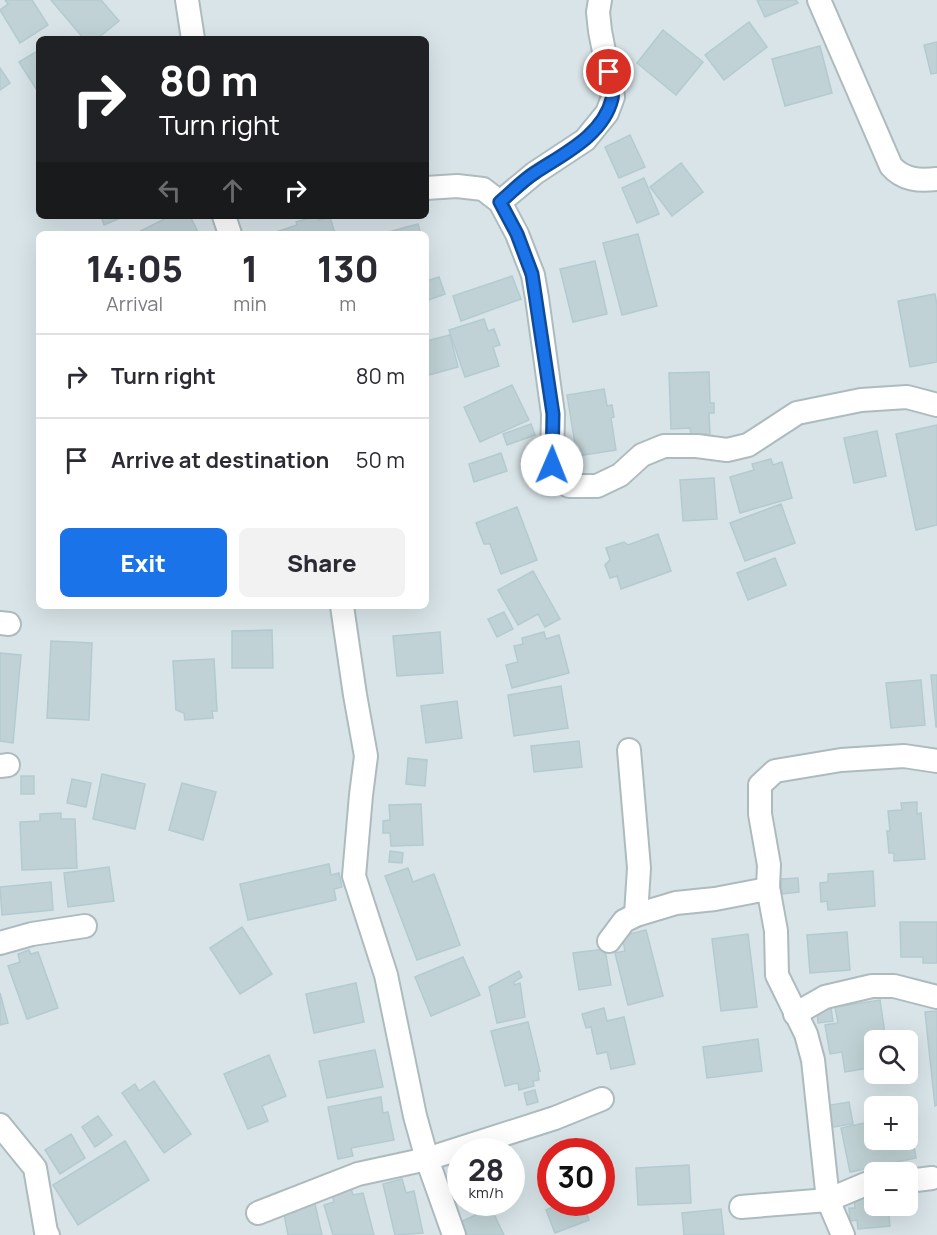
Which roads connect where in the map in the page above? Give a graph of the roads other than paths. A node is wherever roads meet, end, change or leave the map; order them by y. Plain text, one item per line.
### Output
1 (187, 0) edge
2 (600, 0) edge
3 (819, 0) edge
4 (193, 36) edge
5 (937, 179) edge
6 (429, 188) edge
7 (500, 202) junction
8 (937, 405) edge
9 (342, 609) edge
10 (629, 750) dead end
11 (937, 761) edge
12 (768, 887) junction
13 (636, 915) junction
14 (85, 926) dead end
15 (609, 941) dead end
16 (0, 943) edge
17 (937, 997) edge
18 (795, 1014) junction
19 (602, 1099) dead end
20 (0, 1125) edge
21 (427, 1159) junction
22 (932, 1178) dead end
23 (918, 1180) edge
24 (864, 1185) edge
25 (828, 1200) junction
26 (741, 1207) dead end
27 (258, 1213) dead end
28 (48, 1235) edge
29 (454, 1235) edge
30 (843, 1235) edge

1 - 4 street
2 - 7 street
3 - 5 street
6 - 7 street
7 - 8 street
9 - 21 street
10 - 13 street
11 - 12 street
12 - 13 street
12 - 18 street
13 - 15 street
14 - 16 street
17 - 18 street
18 - 25 street
19 - 21 street
20 - 28 street
21 - 27 street
21 - 29 street
22 - 23 street
24 - 25 street
25 - 26 street
25 - 30 street

